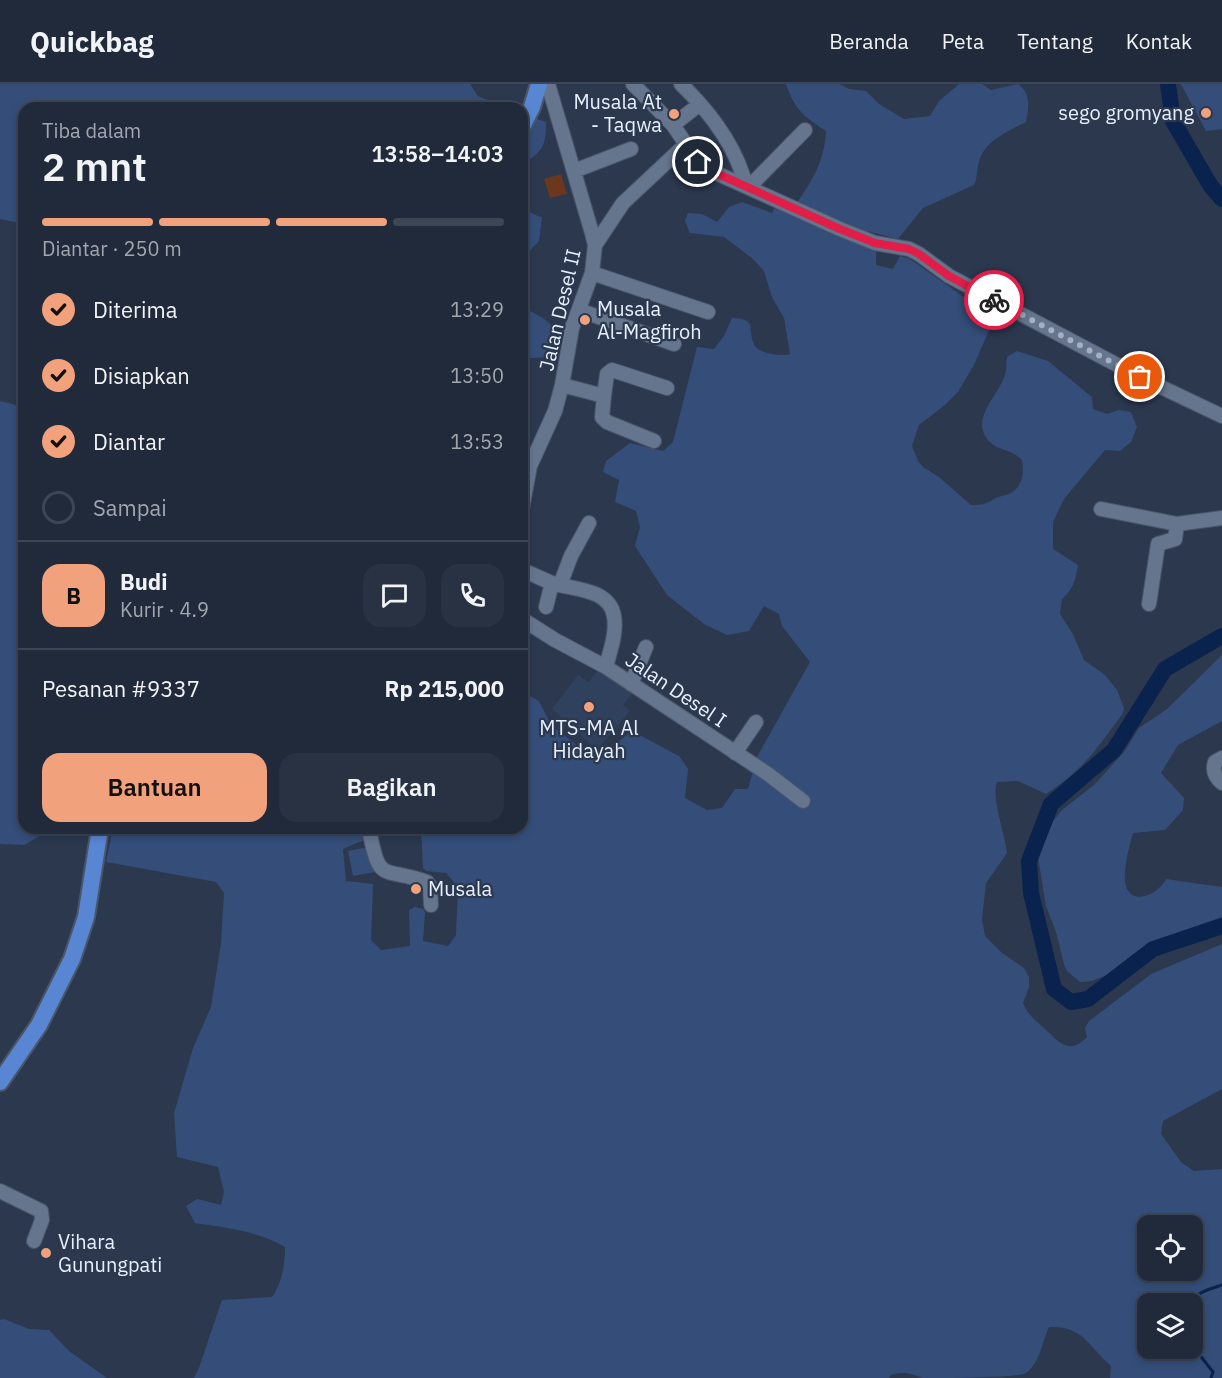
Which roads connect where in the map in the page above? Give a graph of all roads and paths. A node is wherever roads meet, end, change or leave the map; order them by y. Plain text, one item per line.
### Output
1 (539, 84) edge
2 (548, 84) edge
3 (633, 84) edge
4 (681, 84) edge
5 (648, 89) edge
6 (700, 104) junction
7 (528, 115) edge
8 (673, 125) junction
9 (805, 130) dead end
10 (685, 145) junction
11 (631, 149) dead end
12 (574, 171) junction
13 (748, 187) junction
14 (595, 245) junction
15 (592, 273) junction
16 (579, 310) junction
17 (708, 312) dead end
18 (674, 344) dead end
19 (562, 385) junction
20 (667, 388) dead end
21 (604, 396) junction
22 (1222, 416) edge
23 (654, 441) dead end
24 (528, 474) edge
25 (1101, 510) dead end
26 (1222, 518) edge
27 (589, 523) dead end
28 (1177, 524) junction
29 (528, 572) edge
30 (556, 584) junction
31 (1149, 604) dead end
32 (546, 607) dead end
33 (528, 623) edge
34 (646, 647) dead end
35 (606, 667) junction
36 (631, 684) junction
37 (756, 723) dead end
38 (735, 753) junction
39 (1222, 758) edge
40 (1222, 783) edge
41 (803, 801) dead end
42 (99, 834) edge
43 (370, 834) edge
44 (431, 904) dead end
45 (0, 1082) edge
46 (0, 1191) edge
47 (34, 1241) dead end

1 - 7 main road
2 - 12 street, Jalan Desel II
3 - 5 street
4 - 6 street
5 - 8 street
6 - 8 street
6 - 13 street
8 - 10 street
9 - 13 street
10 - 13 street
10 - 14 street
11 - 12 street
12 - 14 street, Jalan Desel II
13 - 22 street
14 - 15 street, Jalan Desel II
15 - 16 street, Jalan Desel II
15 - 17 street
16 - 18 street
16 - 19 street, Jalan Desel II
19 - 21 street
19 - 24 street, Jalan Desel II
20 - 21 street
21 - 23 street
25 - 28 street
26 - 28 street
27 - 30 street
28 - 31 street
29 - 30 street
30 - 32 street
30 - 35 street
33 - 35 street, Jalan Desel I
34 - 36 street
35 - 36 street, Jalan Desel I
36 - 38 street, Jalan Desel I
37 - 38 street
38 - 41 street, Jalan Desel I
39 - 40 street
42 - 45 main road
43 - 44 street
46 - 47 street

